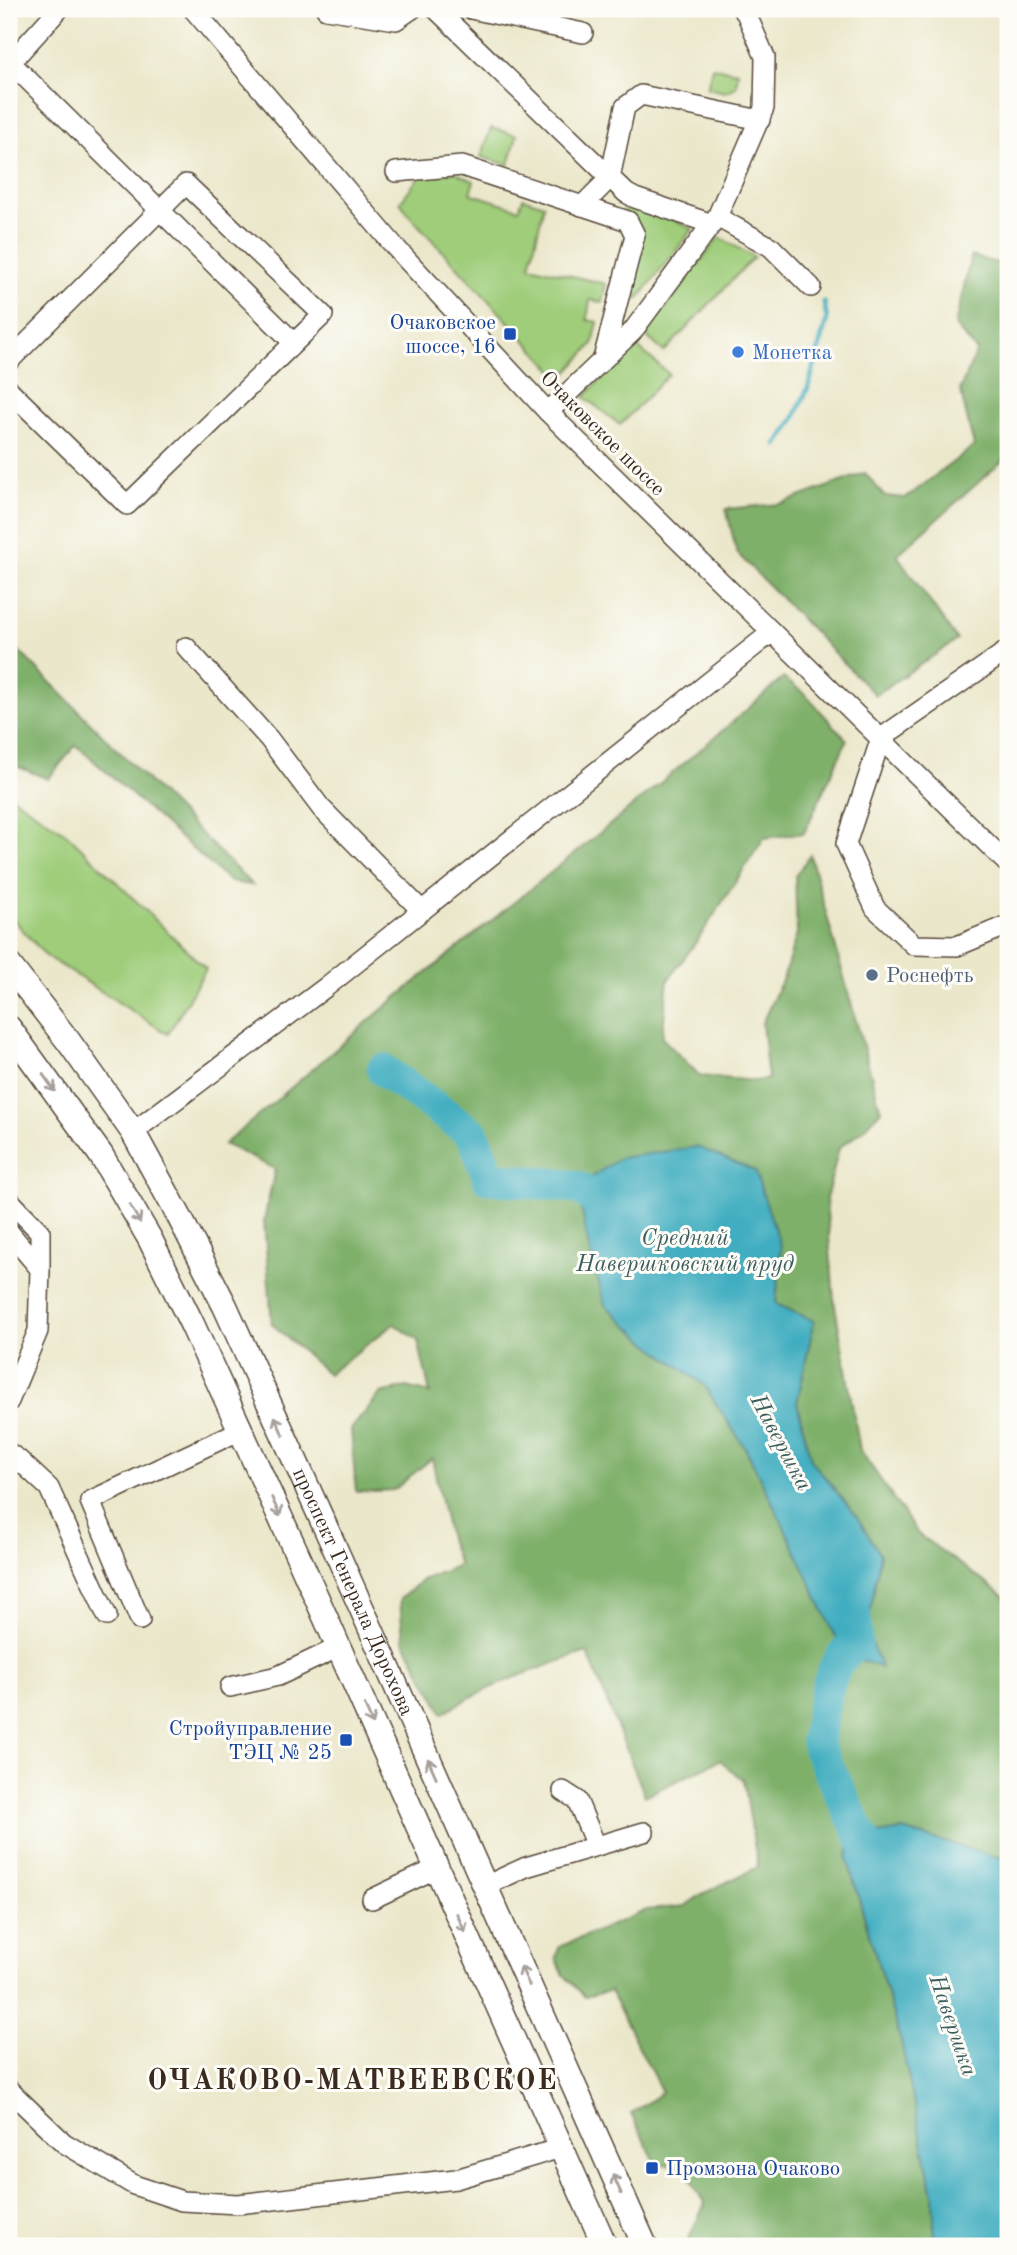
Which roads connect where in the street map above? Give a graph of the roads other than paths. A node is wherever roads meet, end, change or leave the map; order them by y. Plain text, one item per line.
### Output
1 (59, 9) edge
2 (193, 9) edge
3 (326, 9) edge
4 (412, 9) edge
5 (436, 9) edge
6 (471, 9) edge
7 (742, 9) edge
8 (583, 33) dead end
9 (9, 63) edge
10 (760, 120) junction
11 (396, 172) dead end
12 (610, 178) junction
13 (582, 206) junction
14 (160, 210) junction
15 (715, 221) junction
16 (811, 287) dead end
17 (294, 343) junction
18 (603, 360) junction
19 (9, 361) edge
20 (9, 390) edge
21 (548, 412) junction
22 (772, 632) junction
23 (186, 647) dead end
24 (1008, 650) edge
25 (881, 738) junction
26 (1008, 864) edge
27 (422, 911) junction
28 (1008, 925) edge
29 (9, 965) edge
30 (9, 1028) edge
31 (133, 1132) junction
32 (9, 1200) edge
33 (9, 1232) edge
34 (40, 1269) junction
35 (9, 1401) edge
36 (241, 1430) junction
37 (9, 1453) edge
38 (107, 1616) dead end
39 (140, 1620) dead end
40 (339, 1647) junction
41 (230, 1687) dead end
42 (563, 1791) dead end
43 (643, 1832) dead end
44 (596, 1846) junction
45 (437, 1868) junction
46 (485, 1886) junction
47 (372, 1899) dead end
48 (9, 2090) edge
49 (561, 2148) junction
50 (605, 2246) edge
51 (645, 2246) edge

1 - 9 street
2 - 21 street, Очаковское шоссе
3 - 4 street
5 - 12 street
6 - 8 street
7 - 10 street
9 - 14 street
10 - 12 street
10 - 15 street
11 - 13 street
12 - 13 street
12 - 15 street
13 - 18 street
14 - 17 street
14 - 17 street
14 - 19 street
15 - 16 street
15 - 18 street
17 - 20 street
18 - 21 street
21 - 22 street, Очаковское шоссе
22 - 25 street, Очаковское шоссе
22 - 27 street
23 - 27 street
24 - 25 street
25 - 26 street, Очаковское шоссе
25 - 28 street
27 - 31 street
29 - 31 main road, проспект Генерала Дорохова
30 -> 36 main road, проспект Генерала Дорохова
46 -> 31 main road, проспект Генерала Дорохова
32 - 34 street
33 - 34 street
34 - 35 street
36 - 39 street
36 -> 40 main road, проспект Генерала Дорохова
37 - 38 street
40 - 41 street
40 -> 45 main road, проспект Генерала Дорохова
42 - 44 street
43 - 44 street
44 - 46 street
45 - 47 street
45 -> 49 main road, проспект Генерала Дорохова
51 -> 46 main road, проспект Генерала Дорохова
48 - 49 street
49 - 50 main road, проспект Генерала Дорохова

